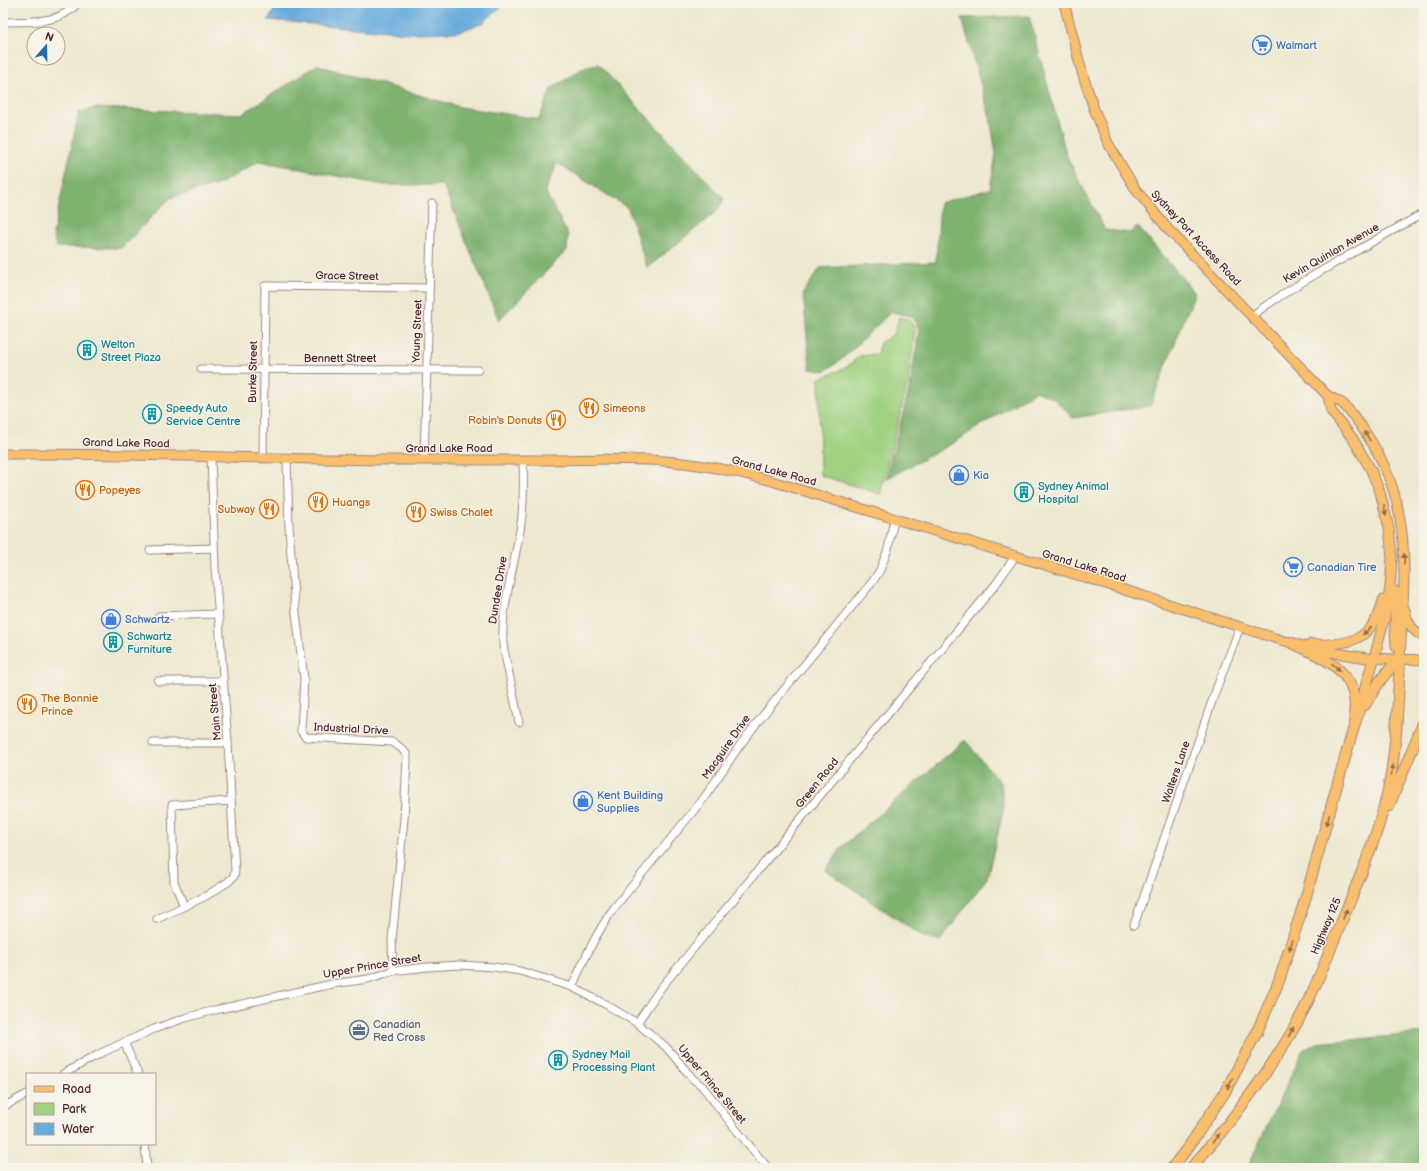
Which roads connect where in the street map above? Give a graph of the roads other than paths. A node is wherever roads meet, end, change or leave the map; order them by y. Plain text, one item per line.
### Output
1 (78, 3) edge
2 (1064, 3) edge
3 (3, 22) edge
4 (432, 203) dead end
5 (1424, 213) edge
6 (265, 286) joint
7 (429, 288) junction
8 (1252, 316) junction
9 (201, 369) dead end
10 (264, 369) junction
11 (427, 369) junction
12 (478, 370) dead end
13 (1328, 396) junction
14 (3, 454) edge
15 (210, 457) junction
16 (263, 458) junction
17 (287, 458) junction
18 (424, 460) junction
19 (524, 460) junction
20 (894, 520) junction
21 (1389, 528) junction
22 (214, 548) junction
23 (150, 550) dead end
24 (1014, 556) junction
25 (1404, 598) junction
26 (218, 614) junction
27 (159, 616) dead end
28 (1240, 627) junction
29 (1424, 637) edge
30 (1290, 642) junction
31 (1374, 658) junction
32 (1400, 659) junction
33 (1424, 660) edge
34 (158, 681) dead end
35 (223, 681) junction
36 (1424, 721) edge
37 (519, 722) dead end
38 (1352, 737) junction
39 (228, 743) junction
40 (153, 744) dead end
41 (1338, 782) junction
42 (232, 801) junction
43 (1356, 887) junction
44 (184, 906) junction
45 (157, 919) dead end
46 (1134, 925) dead end
47 (393, 971) junction
48 (572, 988) junction
49 (637, 1023) junction
50 (124, 1042) junction
51 (65, 1073) edge
52 (138, 1073) edge
53 (26, 1095) edge
54 (3, 1107) edge
55 (145, 1145) edge
56 (147, 1168) edge
57 (768, 1168) edge
58 (1172, 1168) edge
59 (1191, 1168) edge

1 - 3 street
2 - 8 main road, Sydney Port Access Road
4 - 7 street, Young Street
5 - 8 street, Kevin Quinlan Avenue
6 - 7 street, Grace Street
6 - 10 street, Burke Street
7 - 11 street, Young Street
8 - 13 main road, Sydney Port Access Road
9 - 10 street, Bennett Street
10 - 11 street, Bennett Street
10 - 16 street, Burke Street
11 - 12 street, Bennett Street
11 - 18 street, Young Street
13 -> 21 main road, Sydney Port Access Road
25 -> 13 main road, Sydney Port Access Road
14 - 15 main road, Grand Lake Road
15 - 16 main road, Grand Lake Road
15 - 22 street, Main Street
16 - 17 main road, Grand Lake Road
17 - 18 main road, Grand Lake Road
17 - 47 street, Industrial Drive
18 - 19 main road, Grand Lake Road
19 - 20 main road, Grand Lake Road
19 - 37 street, Dundee Drive
20 - 24 main road, Grand Lake Road
20 - 48 street, Macguire Drive
21 -> 30 main road
21 - 31 main road, Sydney Port Access Road
21 - 32 main road
22 - 23 street
22 - 26 street, Main Street
24 - 28 main road, Grand Lake Road
24 - 49 street, Green Road
25 - 29 main road
25 - 32 main road, Sydney Port Access Road
26 - 27 street
26 - 35 street, Main Street
28 - 30 main road, Grand Lake Road
28 - 46 street, Walters Lane
30 - 31 main road, Grand Lake Road
30 -> 41 highway
31 - 32 main road, Grand Lake Road
31 - 38 highway
32 - 33 main road, Grand Lake Road
32 - 38 highway
43 -> 32 highway, Highway 125
34 - 35 street
35 - 39 street, Main Street
36 - 43 highway
38 - 41 highway
39 - 40 street
39 - 42 street, Main Street
41 -> 58 highway
42 - 44 street, Main Street
42 - 44 street
59 -> 43 highway, Highway 125
44 - 45 street, Main Street
47 - 48 street, Upper Prince Street
47 - 50 street, Upper Prince Street
48 - 49 street, Upper Prince Street
49 - 57 street, Upper Prince Street
50 - 51 street, Upper Prince Street
50 - 52 street
53 - 54 street
55 - 56 street

